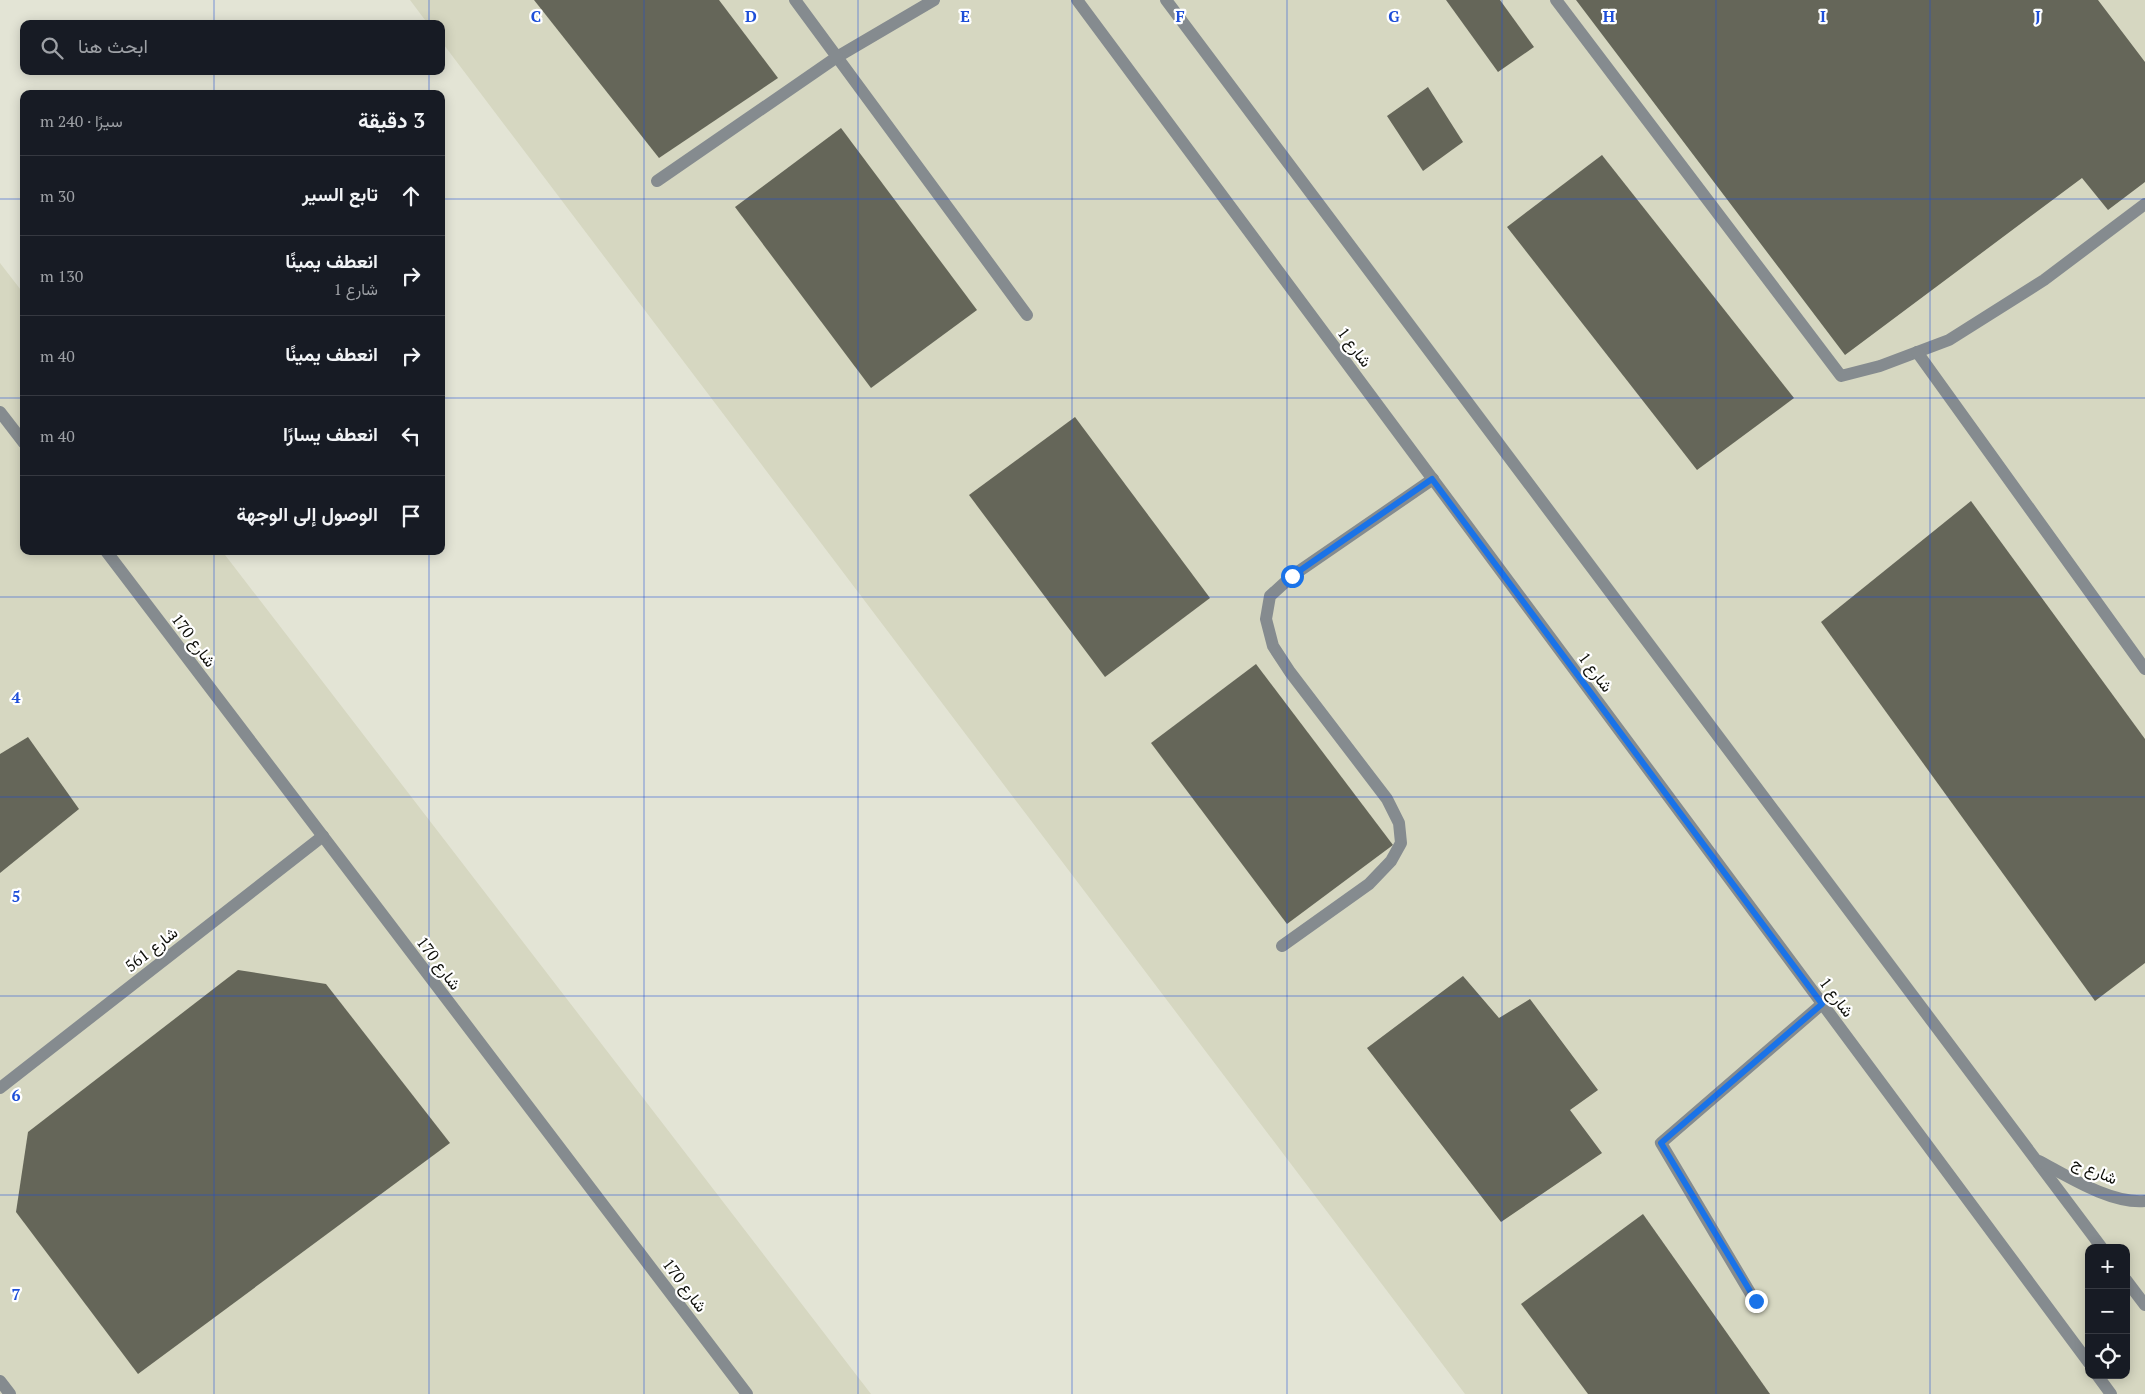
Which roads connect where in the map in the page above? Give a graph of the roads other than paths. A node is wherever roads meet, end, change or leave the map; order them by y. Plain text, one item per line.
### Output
1 (795, 0) edge
2 (934, 0) edge
3 (1077, 0) edge
4 (1166, 0) edge
5 (1556, 0) edge
6 (837, 57) junction
7 (657, 181) dead end
8 (2145, 204) edge
9 (1027, 315) dead end
10 (1916, 352) junction
11 (0, 412) edge
12 (20, 438) edge
13 (1432, 479) junction
14 (109, 555) edge
15 (2145, 669) edge
16 (323, 836) junction
17 (1282, 946) dead end
18 (1822, 1004) junction
19 (0, 1088) edge
20 (2035, 1160) junction
21 (2145, 1201) edge
22 (2099, 1244) edge
23 (2130, 1285) edge
24 (1756, 1301) dead end
25 (2145, 1304) edge
26 (2085, 1359) edge
27 (2101, 1379) edge
28 (0, 1381) edge
29 (10, 1394) edge
30 (747, 1394) edge
31 (2111, 1394) edge

1 - 6 street
2 - 6 street
3 - 13 street, شارع 1
4 - 20 street
5 - 10 street
6 - 7 street
6 - 9 street
8 - 10 street
10 - 15 street
11 - 12 street
13 - 17 street
13 - 18 street, شارع 1
14 - 16 street, شارع 170
16 - 19 street, شارع 561
16 - 30 street, شارع 170
18 - 24 street
18 - 26 street, شارع 1
20 - 21 street, شارع ج
20 - 22 street
23 - 25 street
27 - 31 street
28 - 29 street

